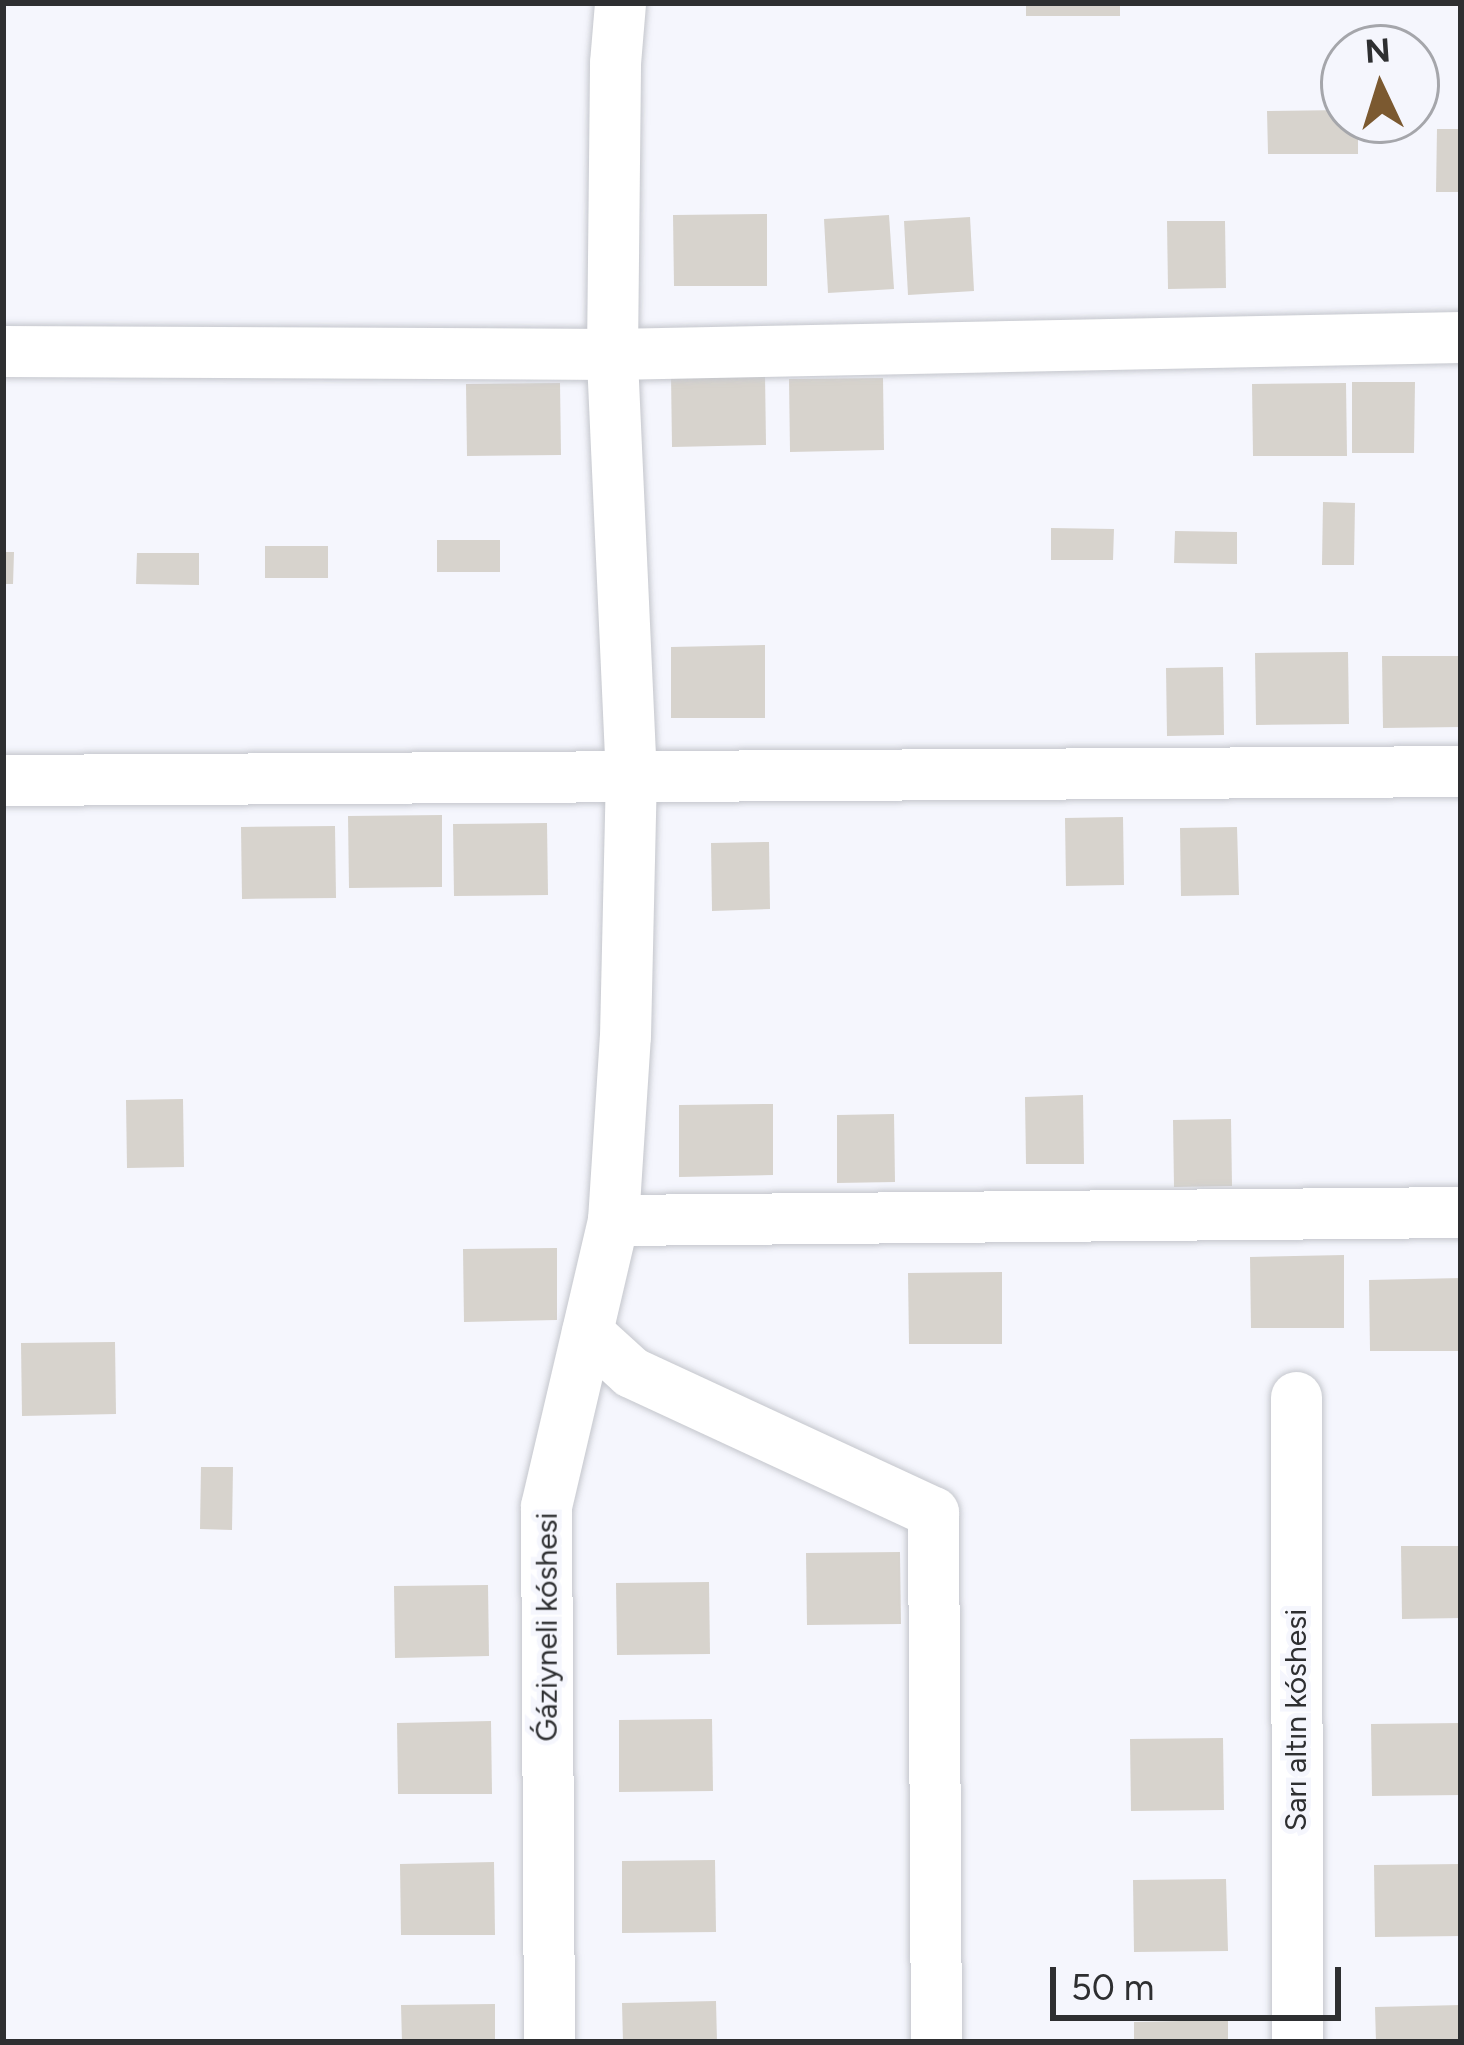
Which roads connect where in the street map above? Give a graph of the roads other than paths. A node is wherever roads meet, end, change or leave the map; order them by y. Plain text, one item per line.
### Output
1 (620, 3) edge
2 (1461, 337) edge
3 (3, 351) edge
4 (612, 354) junction
5 (1461, 771) edge
6 (631, 778) junction
7 (3, 780) edge
8 (1461, 1212) edge
9 (613, 1220) junction
10 (587, 1332) junction
11 (1296, 1397) dead end
12 (549, 2042) edge
13 (935, 2042) edge
14 (1297, 2042) edge

1 - 4 street, Ǵáziyneli kóshesi
2 - 4 street
3 - 4 street
4 - 6 street, Ǵáziyneli kóshesi
5 - 6 street
6 - 7 street
6 - 9 street, Ǵáziyneli kóshesi
8 - 9 street
9 - 10 street, Ǵáziyneli kóshesi
10 - 12 street, Ǵáziyneli kóshesi
10 - 13 street
11 - 14 street, Sarı altın kóshesi

